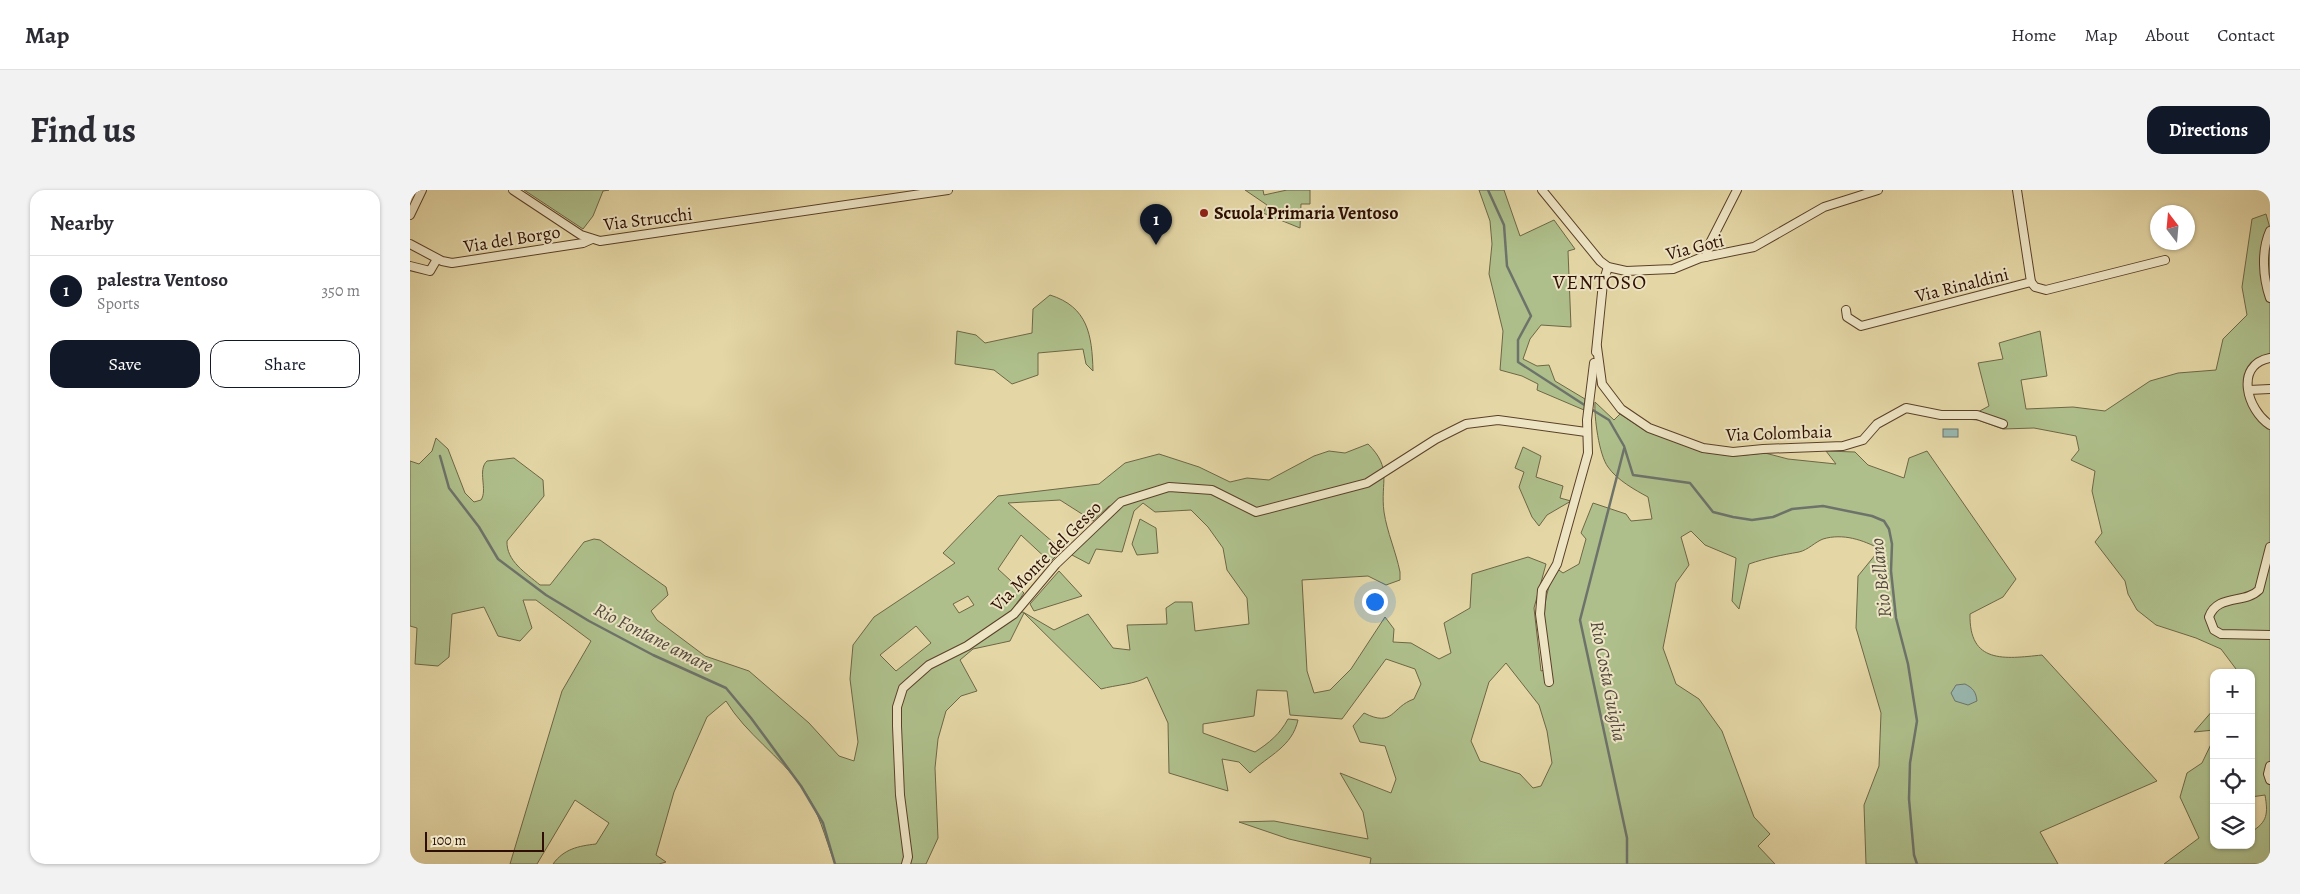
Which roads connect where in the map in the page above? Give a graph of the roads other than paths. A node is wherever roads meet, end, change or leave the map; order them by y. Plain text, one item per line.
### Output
1 (513, 190) edge
2 (948, 190) edge
3 (1542, 190) edge
4 (1737, 190) edge
5 (1878, 190) edge
6 (2017, 190) edge
7 (421, 193) edge
8 (901, 193) edge
9 (410, 215) edge
10 (2270, 231) edge
11 (592, 239) junction
12 (410, 244) edge
13 (1706, 257) junction
14 (438, 259) junction
15 (2166, 260) dead end
16 (410, 266) edge
17 (1608, 267) junction
18 (2031, 282) junction
19 (2270, 298) edge
20 (1846, 310) dead end
21 (1597, 347) junction
22 (2270, 358) edge
23 (2270, 389) edge
24 (2248, 390) junction
25 (2003, 424) dead end
26 (2270, 425) edge
27 (1586, 432) junction
28 (2270, 547) edge
29 (2270, 636) edge
30 (1549, 682) dead end
31 (2270, 766) edge
32 (2270, 780) edge
33 (906, 864) edge

1 - 11 street, Via Strucchi
2 - 8 street, Via Strucchi
3 - 17 street
4 - 13 street
5 - 13 street, Via Goti
6 - 18 street, Via Rinaldini
7 - 9 street
8 - 11 street, Via Strucchi
10 - 19 street
11 - 14 street, Via del Borgo
12 - 14 street, Via del Borgo
13 - 17 street, Via Goti
14 - 16 street
15 - 18 street
17 - 21 street, Via Colombaia
18 - 20 street, Via Rinaldini
21 - 25 street, Via Colombaia
21 - 27 street, Via Colombaia
22 - 24 street
23 - 24 street
24 - 26 street
27 - 30 street, Via Colombaia
27 - 33 street, Via Monte del Gesso
28 - 29 street
31 - 32 street

